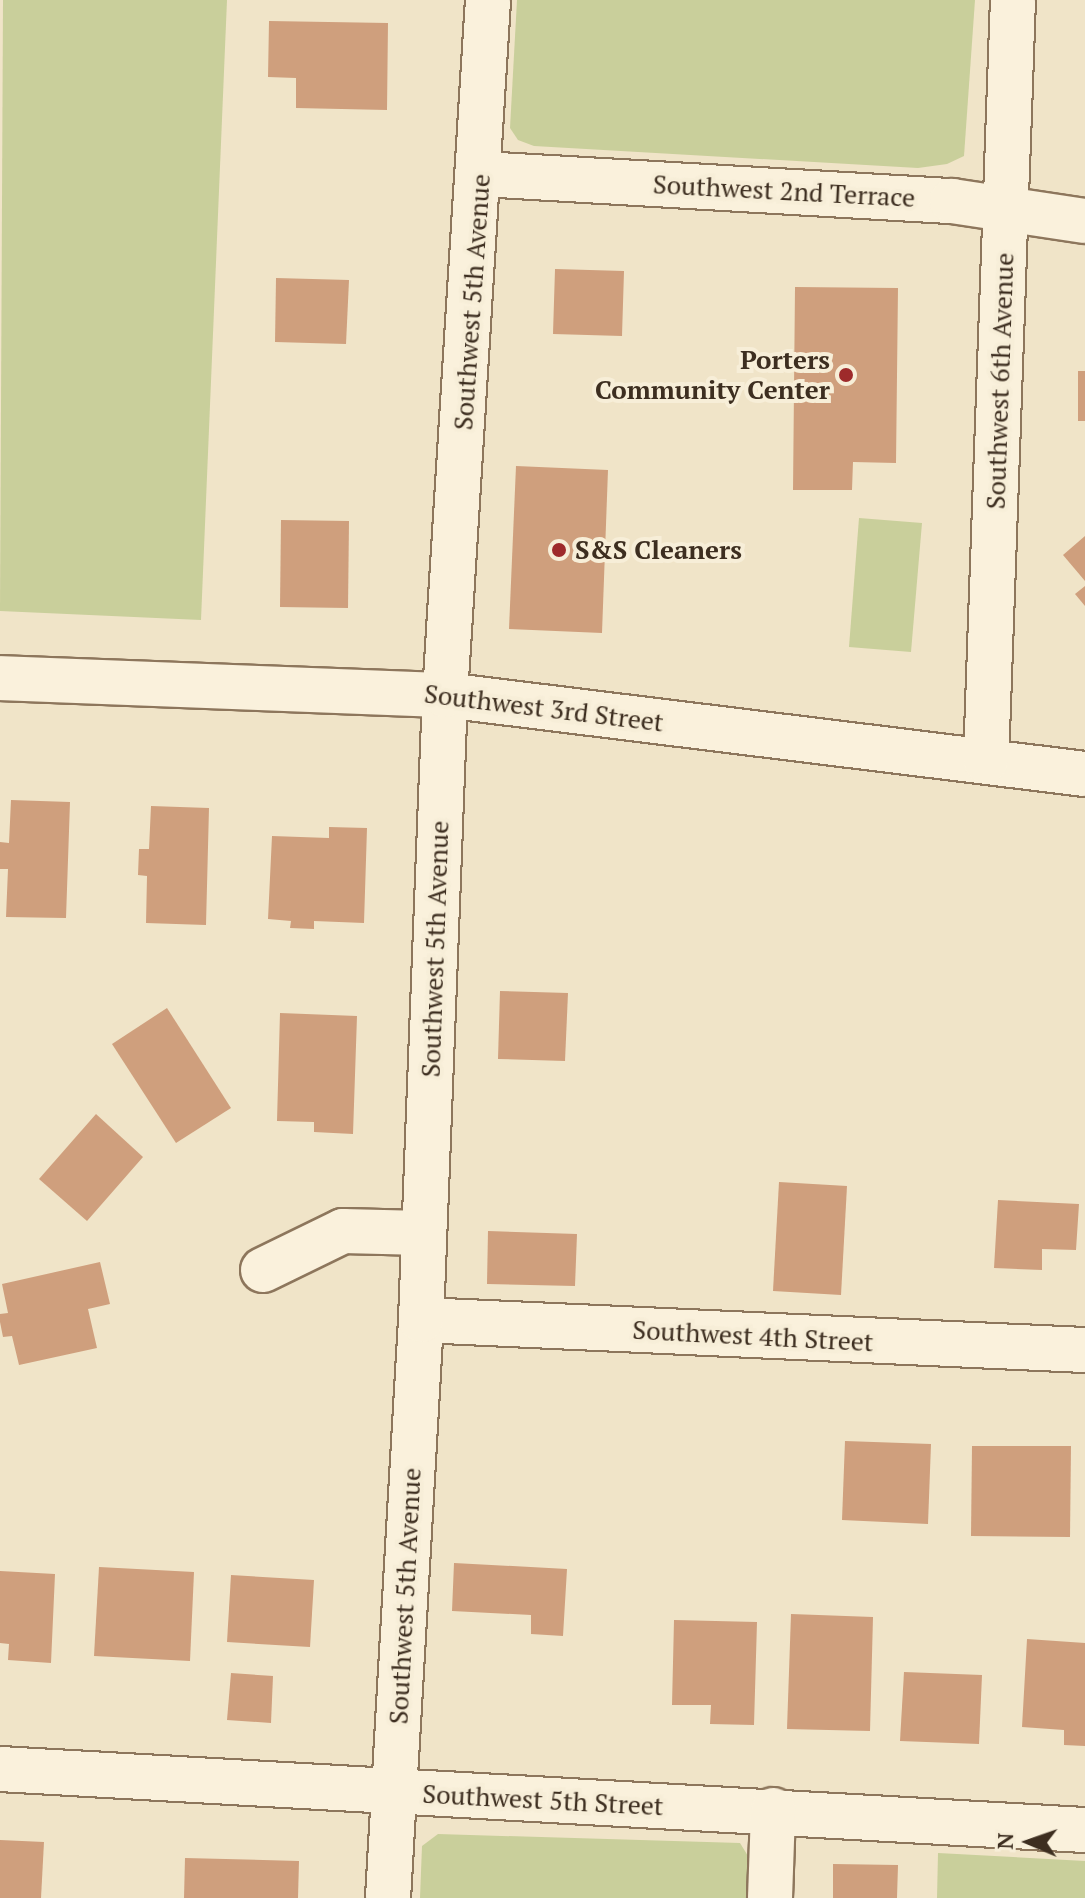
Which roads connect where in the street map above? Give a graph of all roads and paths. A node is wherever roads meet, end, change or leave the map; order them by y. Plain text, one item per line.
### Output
1 (488, 0) edge
2 (1013, 0) edge
3 (481, 174) junction
4 (1006, 209) junction
5 (1085, 221) edge
6 (0, 678) edge
7 (445, 695) junction
8 (986, 761) junction
9 (1085, 774) edge
10 (423, 1233) junction
11 (263, 1270) dead end
12 (421, 1320) junction
13 (1085, 1350) edge
14 (0, 1769) edge
15 (394, 1793) junction
16 (773, 1810) junction
17 (1085, 1830) edge
18 (388, 1898) edge
19 (770, 1898) edge

1 - 3 street, Southwest 5th Avenue
2 - 4 street, Southwest 6th Avenue
3 - 4 street, Southwest 2nd Terrace
3 - 7 street, Southwest 5th Avenue
4 - 5 street, Southwest 2nd Terrace
4 - 8 street, Southwest 6th Avenue
6 - 7 street, Southwest 3rd Street
7 - 8 street, Southwest 3rd Street
7 - 10 street, Southwest 5th Avenue
8 - 9 street, Southwest 3rd Street
10 - 11 street
10 - 12 street, Southwest 5th Avenue
12 - 13 street, Southwest 4th Street
12 - 15 street, Southwest 5th Avenue
14 - 15 street, Southwest 5th Street
15 - 16 street, Southwest 5th Street
15 - 18 street, Southwest 5th Avenue
16 - 17 street, Southwest 5th Street
16 - 19 street

